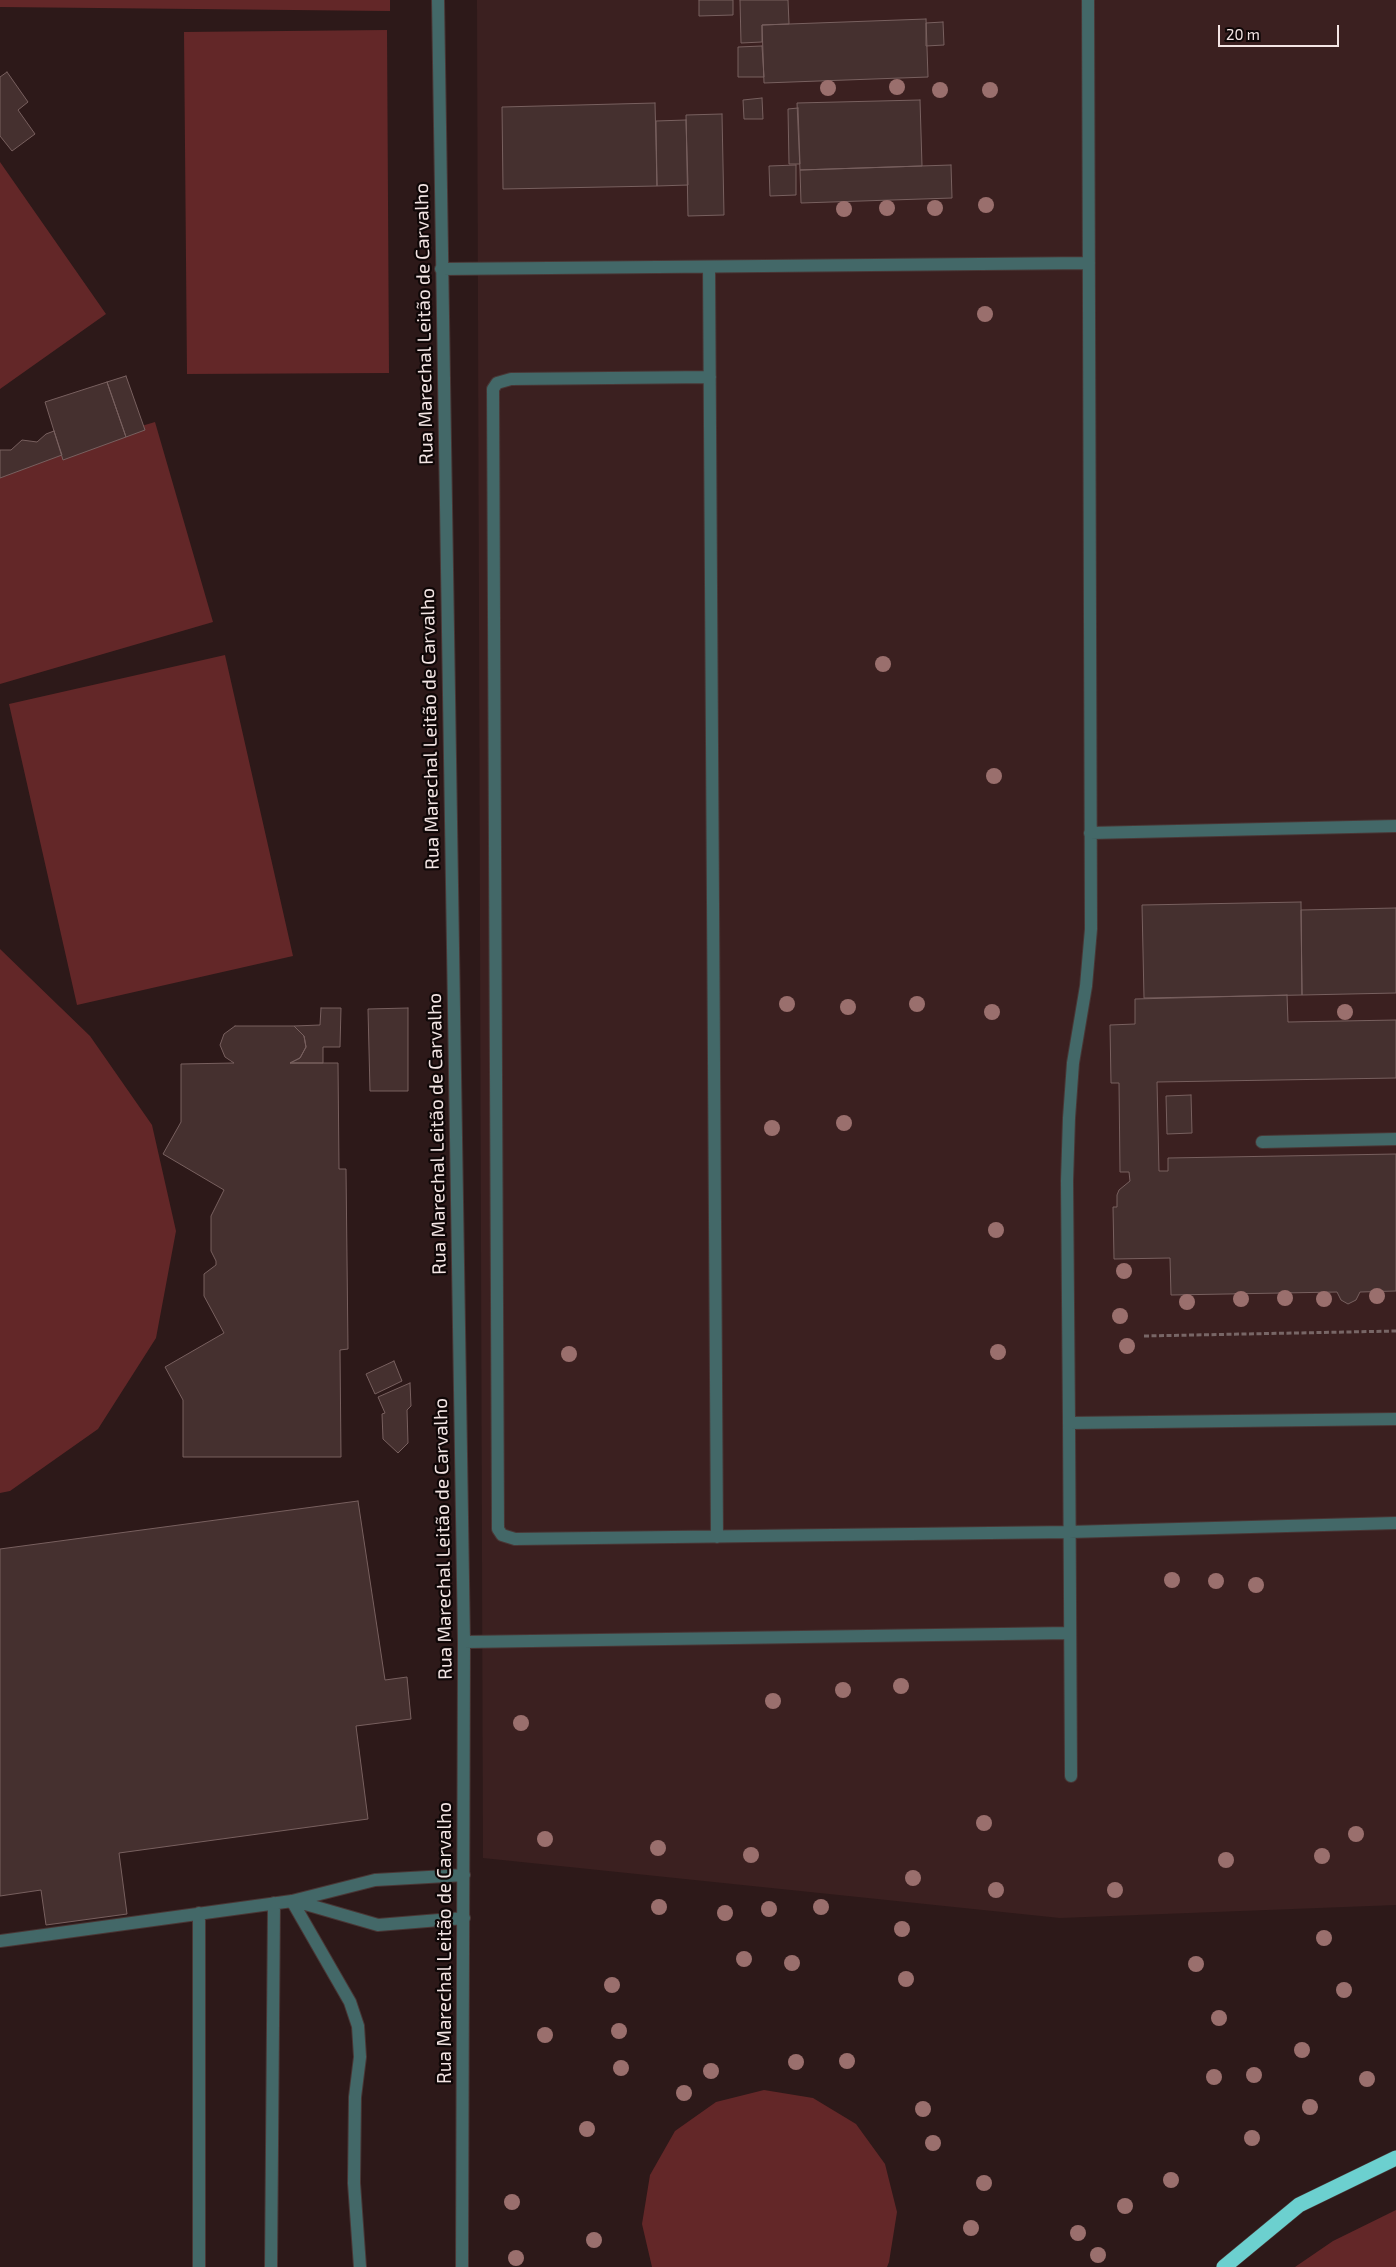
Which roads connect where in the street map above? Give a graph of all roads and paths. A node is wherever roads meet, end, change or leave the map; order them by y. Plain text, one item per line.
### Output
1 (438, 0) edge
2 (1088, 0) edge
3 (1089, 263) junction
4 (709, 267) junction
5 (441, 269) junction
6 (710, 377) junction
7 (1396, 826) edge
8 (1090, 833) junction
9 (1396, 1139) edge
10 (1262, 1142) dead end
11 (1396, 1331) edge
12 (1144, 1336) dead end
13 (1396, 1419) edge
14 (1069, 1423) junction
15 (1396, 1523) edge
16 (1069, 1532) junction
17 (717, 1537) junction
18 (1069, 1633) junction
19 (464, 1642) junction
20 (1071, 1776) dead end
21 (464, 1875) junction
22 (292, 1901) junction
23 (274, 1903) junction
24 (199, 1913) junction
25 (464, 1918) junction
26 (0, 1942) edge
27 (1396, 2158) edge
28 (199, 2267) edge
29 (271, 2267) edge
30 (360, 2267) edge
31 (462, 2267) edge
32 (1224, 2267) edge

1 - 5 street, Rua Marechal Leitão de Carvalho
2 - 3 street
3 - 4 street
3 - 8 street
4 - 5 street
4 - 6 street
5 - 19 street, Rua Marechal Leitão de Carvalho
6 - 17 street
6 - 17 street
7 - 8 street
8 - 14 street
9 - 10 street
11 - 12 path
13 - 14 street
14 - 16 street
15 - 16 street
16 - 17 street
16 - 18 street
18 - 19 street
18 - 20 street
19 - 21 street, Rua Marechal Leitão de Carvalho
21 - 22 street
21 - 25 street, Rua Marechal Leitão de Carvalho
22 - 23 street
22 - 25 street
22 - 30 street
23 - 24 street
23 - 29 street
24 - 26 street
24 - 28 street
25 - 31 street, Rua Marechal Leitão de Carvalho
27 - 32 highway

